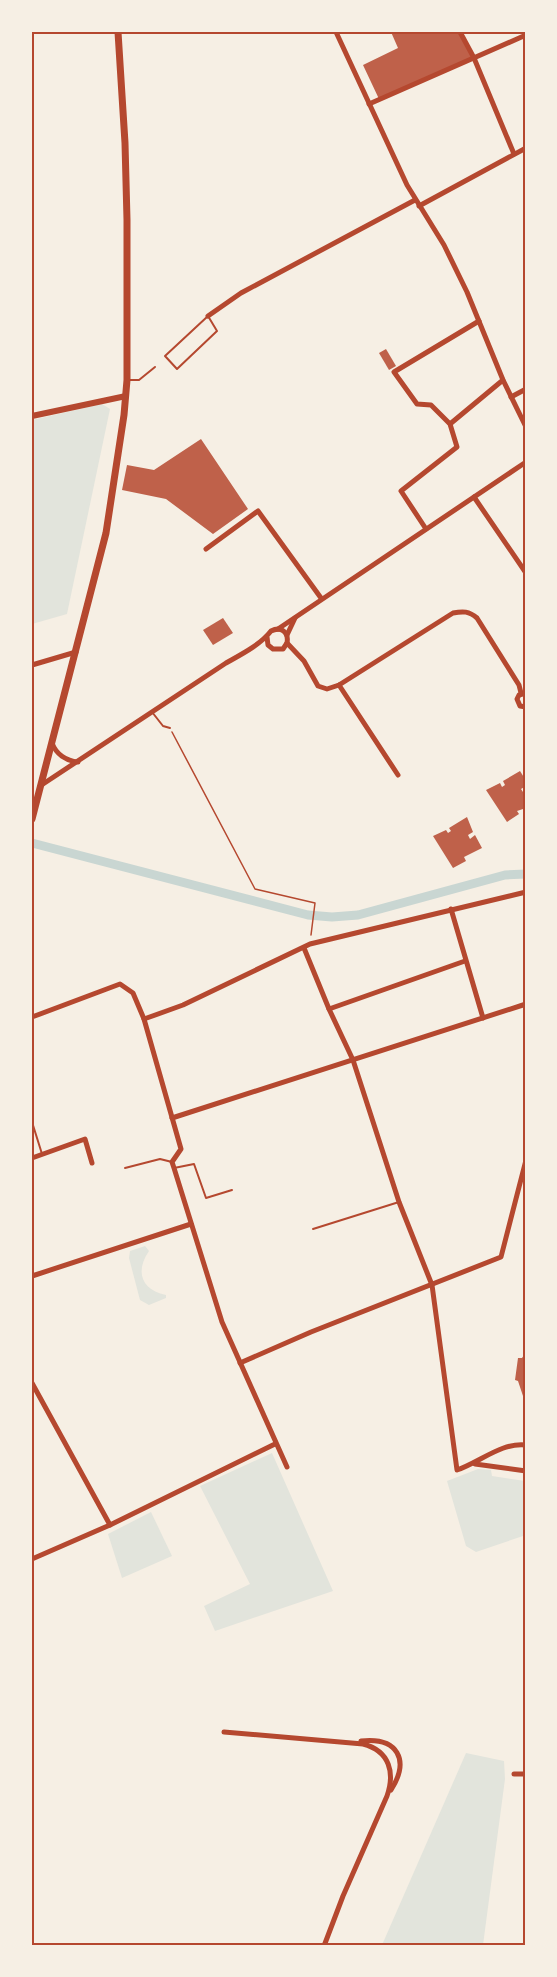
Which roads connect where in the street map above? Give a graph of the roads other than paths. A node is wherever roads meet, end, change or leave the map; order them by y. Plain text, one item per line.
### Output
1 (118, 32) edge
2 (336, 32) edge
3 (460, 32) edge
4 (525, 35) edge
5 (474, 58) junction
6 (369, 104) junction
7 (525, 148) edge
8 (514, 154) junction
9 (415, 200) junction
10 (419, 206) junction
11 (208, 316) junction
12 (479, 321) junction
13 (155, 367) dead end
14 (128, 380) junction
15 (503, 380) junction
16 (525, 389) edge
17 (126, 396) junction
18 (511, 397) junction
19 (32, 416) edge
20 (450, 424) junction
21 (525, 427) edge
22 (525, 462) edge
23 (474, 497) junction
24 (426, 530) junction
25 (206, 549) dead end
26 (525, 573) edge
27 (321, 598) junction
28 (297, 615) junction
29 (278, 629) junction
30 (287, 635) junction
31 (267, 637) junction
32 (287, 643) junction
33 (252, 648) junction
34 (270, 648) junction
35 (283, 649) junction
36 (295, 650) junction
37 (76, 652) junction
38 (32, 665) edge
39 (339, 684) junction
40 (523, 693) edge
41 (525, 707) edge
42 (152, 712) junction
43 (170, 728) road end
44 (51, 742) junction
45 (78, 762) junction
46 (398, 775) dead end
47 (40, 786) junction
48 (32, 819) edge
49 (525, 892) edge
50 (451, 909) junction
51 (304, 948) junction
52 (465, 961) junction
53 (525, 1004) edge
54 (329, 1009) junction
55 (32, 1017) edge
56 (483, 1018) junction
57 (144, 1019) junction
58 (353, 1060) junction
59 (172, 1118) junction
60 (32, 1122) edge
61 (42, 1154) junction
62 (32, 1158) edge
63 (525, 1160) edge
64 (92, 1163) dead end
65 (173, 1165) junction
66 (125, 1168) dead end
67 (232, 1190) dead end
68 (399, 1202) junction
69 (191, 1224) junction
70 (314, 1229) dead end
71 (32, 1276) edge
72 (432, 1285) junction
73 (240, 1363) junction
74 (32, 1383) edge
75 (276, 1444) junction
76 (525, 1445) edge
77 (474, 1464) junction
78 (286, 1467) dead end
79 (525, 1471) edge
80 (110, 1524) junction
81 (32, 1558) edge
82 (224, 1732) dead end
83 (351, 1743) junction
84 (514, 1774) dead end
85 (525, 1774) edge
86 (387, 1796) junction
87 (324, 1946) edge

1 - 14 main road
2 - 6 street
3 - 5 street
4 - 5 street
5 - 6 street
5 - 8 street
6 - 9 street
7 - 8 street
8 - 10 street
9 - 10 street
9 - 11 street
10 - 12 street
11 - 11 lane
12 - 15 street
12 - 20 street
13 - 14 lane
14 - 17 main road
15 - 18 street
15 - 20 street
16 - 18 street
17 - 19 street
17 - 37 main road
18 - 21 street
20 - 24 street
22 - 23 street
23 - 24 street
23 - 26 street
24 - 27 street
25 - 27 street
27 - 28 street
28 - 29 street
28 - 30 street
29 - 30 street
29 - 31 street
30 - 32 street
31 - 33 street
31 - 34 street
32 - 35 street
32 - 36 street
33 - 34 street
33 - 42 street
34 - 35 street
35 - 36 street
36 - 39 street
37 - 38 street
37 - 44 main road
39 - 40 street
39 - 46 street
40 - 41 street
42 - 43 lane
42 - 45 street
44 - 45 street
44 - 47 main road
45 - 47 street
47 - 48 main road
49 - 50 street
50 - 51 street
50 - 52 street
51 - 54 street
51 - 57 street
52 - 54 street
52 - 56 street
53 - 56 street
54 - 58 street
55 - 57 street
56 - 58 street
57 - 59 street
58 - 59 street
58 - 68 street
59 - 65 street
60 - 61 lane
61 - 62 street
61 - 64 street
63 - 72 street
65 - 66 lane
65 - 67 lane
65 - 69 street
68 - 70 lane
68 - 72 street
69 - 71 street
69 - 73 street
72 - 73 street
72 - 77 street
73 - 75 street
74 - 80 street
75 - 78 street
75 - 80 street
76 - 77 street
77 - 79 street
80 - 81 street
82 - 83 street
83 - 86 street
83 - 86 street
84 - 85 street
86 - 87 street

